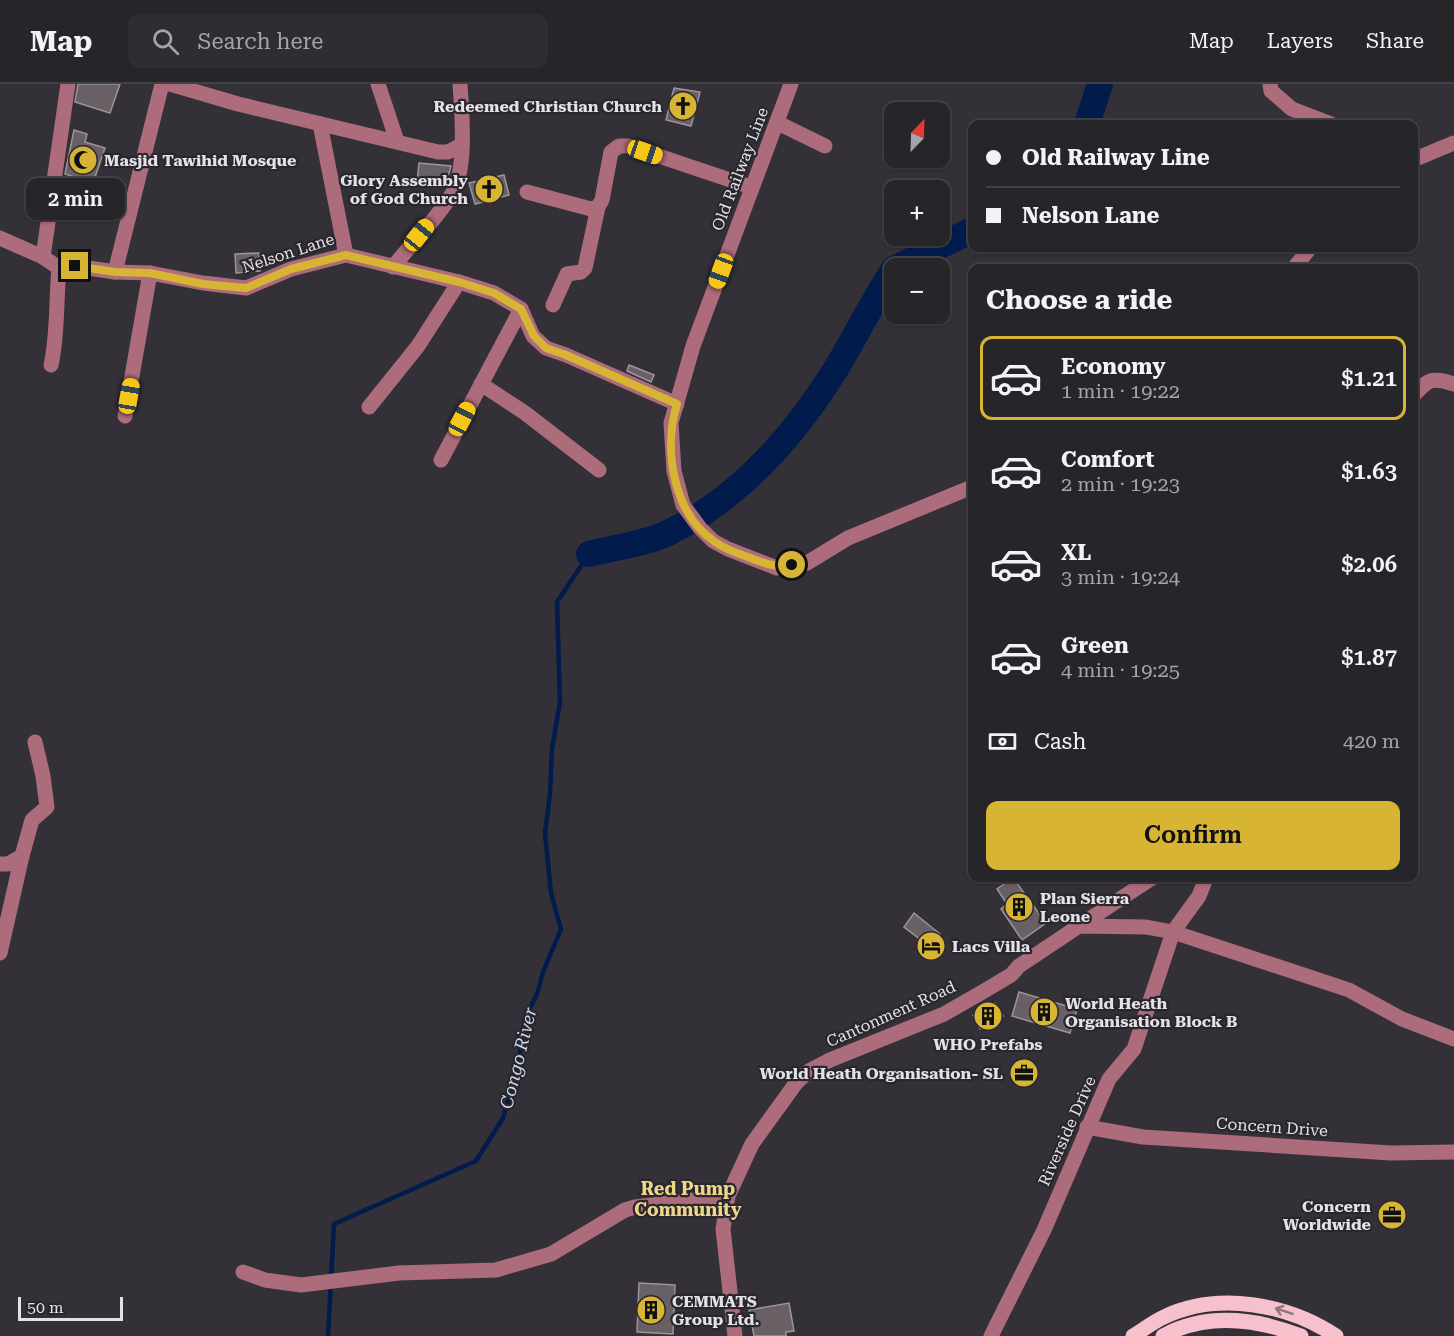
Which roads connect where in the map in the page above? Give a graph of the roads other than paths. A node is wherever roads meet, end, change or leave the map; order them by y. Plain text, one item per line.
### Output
1 (68, 84) edge
2 (162, 84) edge
3 (170, 84) edge
4 (378, 84) edge
5 (460, 84) edge
6 (792, 84) edge
7 (1270, 84) edge
8 (1321, 120) edge
9 (778, 123) junction
10 (320, 124) junction
11 (397, 141) junction
12 (1454, 143) edge
13 (461, 145) junction
14 (825, 146) dead end
15 (1418, 157) edge
16 (751, 187) junction
17 (527, 192) dead end
18 (598, 207) junction
19 (0, 238) edge
20 (1307, 252) edge
21 (346, 255) junction
22 (44, 257) junction
23 (1297, 264) edge
24 (393, 267) junction
25 (59, 268) junction
26 (115, 272) junction
27 (150, 273) junction
28 (459, 282) junction
29 (553, 305) dead end
30 (521, 309) junction
31 (51, 365) dead end
32 (481, 384) junction
33 (1454, 384) edge
34 (1418, 390) edge
35 (677, 404) junction
36 (369, 407) dead end
37 (125, 416) dead end
38 (441, 460) dead end
39 (598, 470) dead end
40 (968, 489) edge
41 (35, 742) dead end
42 (22, 856) junction
43 (0, 864) edge
44 (1146, 882) edge
45 (1204, 882) edge
46 (1079, 926) junction
47 (1173, 932) junction
48 (0, 953) edge
49 (1454, 1039) edge
50 (1087, 1127) junction
51 (1454, 1152) edge
52 (728, 1196) junction
53 (243, 1272) dead end
54 (735, 1336) edge
55 (991, 1336) edge
56 (1132, 1336) edge
57 (1163, 1336) edge
58 (1301, 1336) edge
59 (1336, 1336) edge

1 - 22 street
2 - 26 street
3 - 10 street
4 - 11 street
5 - 13 street
6 - 9 street, Old Railway Line
7 - 8 street
9 - 14 street
9 - 16 street, Old Railway Line
10 - 11 street
10 - 21 street, Nelson Lane
11 - 13 street
12 - 15 street
13 - 24 street
16 - 18 street
16 - 35 street, Old Railway Line
17 - 18 street
18 - 29 street
19 - 22 street
20 - 23 street
21 - 24 street
21 - 27 street, Nelson Lane
22 - 25 street
24 - 28 street
25 - 26 street, Nelson Lane
25 - 31 street
26 - 27 street, Nelson Lane
27 - 37 street
28 - 30 street
28 - 36 street
30 - 32 street
30 - 35 street
32 - 38 street
32 - 39 street
33 - 34 street
35 - 40 street, Old Railway Line
41 - 42 street
42 - 43 street
42 - 48 street
44 - 46 street, Cantonment Road
45 - 47 street, Riverside Drive
46 - 47 street
46 - 52 street, Cantonment Road
47 - 49 street
47 - 50 street, Riverside Drive
50 - 51 street, Concern Drive
50 - 55 street, Riverside Drive
52 - 53 street
52 - 54 street, Cantonment Road
59 -> 56 main road
57 - 58 main road

